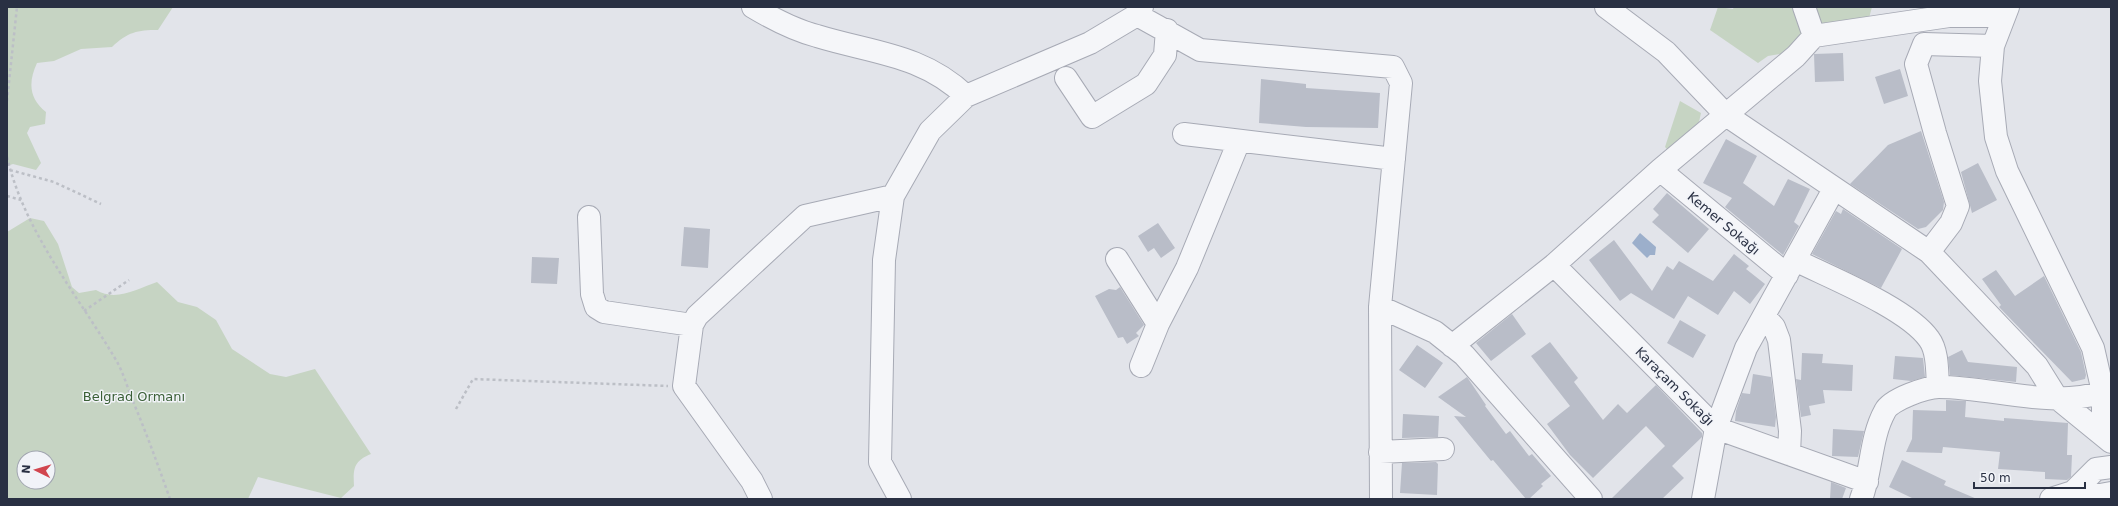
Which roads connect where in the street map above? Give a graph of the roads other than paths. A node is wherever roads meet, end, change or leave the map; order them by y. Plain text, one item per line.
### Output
1 (753, 7) edge
2 (1606, 7) edge
3 (1804, 7) edge
4 (1139, 11) edge
5 (2006, 12) edge
6 (1167, 30) junction
7 (1814, 36) junction
8 (1993, 46) junction
9 (1066, 78) dead end
10 (966, 96) junction
11 (1726, 114) junction
12 (1184, 134) dead end
13 (1239, 141) junction
14 (1394, 160) junction
15 (1660, 170) junction
16 (1834, 189) junction
17 (894, 196) junction
18 (589, 217) dead end
19 (1929, 252) junction
20 (1117, 259) dead end
21 (1554, 265) junction
22 (1791, 267) junction
23 (1380, 307) junction
24 (1764, 316) junction
25 (1158, 324) junction
26 (692, 325) junction
27 (1452, 346) junction
28 (1141, 366) dead end
29 (1938, 386) junction
30 (2057, 398) junction
31 (2107, 400) edge
32 (1716, 428) junction
33 (2111, 441) edge
34 (1443, 449) dead end
35 (1380, 452) junction
36 (1789, 454) junction
37 (2111, 467) edge
38 (1864, 490) edge
39 (2073, 492) junction
40 (2111, 493) edge
41 (761, 499) edge
42 (900, 499) edge
43 (1381, 499) edge
44 (1591, 499) edge
45 (1703, 499) edge
46 (2051, 499) edge

1 - 10 street
2 - 11 street
3 - 7 street
4 - 6 street
4 - 10 street
5 - 7 street
5 - 8 street
6 - 9 street
6 - 14 street
7 - 11 street
8 - 19 street
8 - 31 street
10 - 17 street
11 - 15 street
11 - 16 street
12 - 13 street
13 - 14 street
13 - 25 street
14 - 23 street
15 - 21 street
15 - 22 street, Kemer Sokağı
16 - 19 street
16 - 22 street
17 - 26 street
17 - 42 street
18 - 26 street
19 - 30 street
20 - 25 street
21 - 27 street
21 - 32 street, Karaçam Sokağı
22 - 24 street
22 - 29 street, Kemer Sokağı
23 - 27 street
23 - 35 street
24 - 32 street
24 - 36 street
25 - 28 street
26 - 41 street
27 - 44 street
29 - 30 street
29 - 38 street
30 - 31 street
30 - 33 street
31 - 33 street
32 - 36 street, Karaçam Sokağı
32 - 45 street
34 - 35 street
35 - 43 street
36 - 38 street, Karaçam Sokağı
37 - 39 street
39 - 40 street
39 - 46 street

